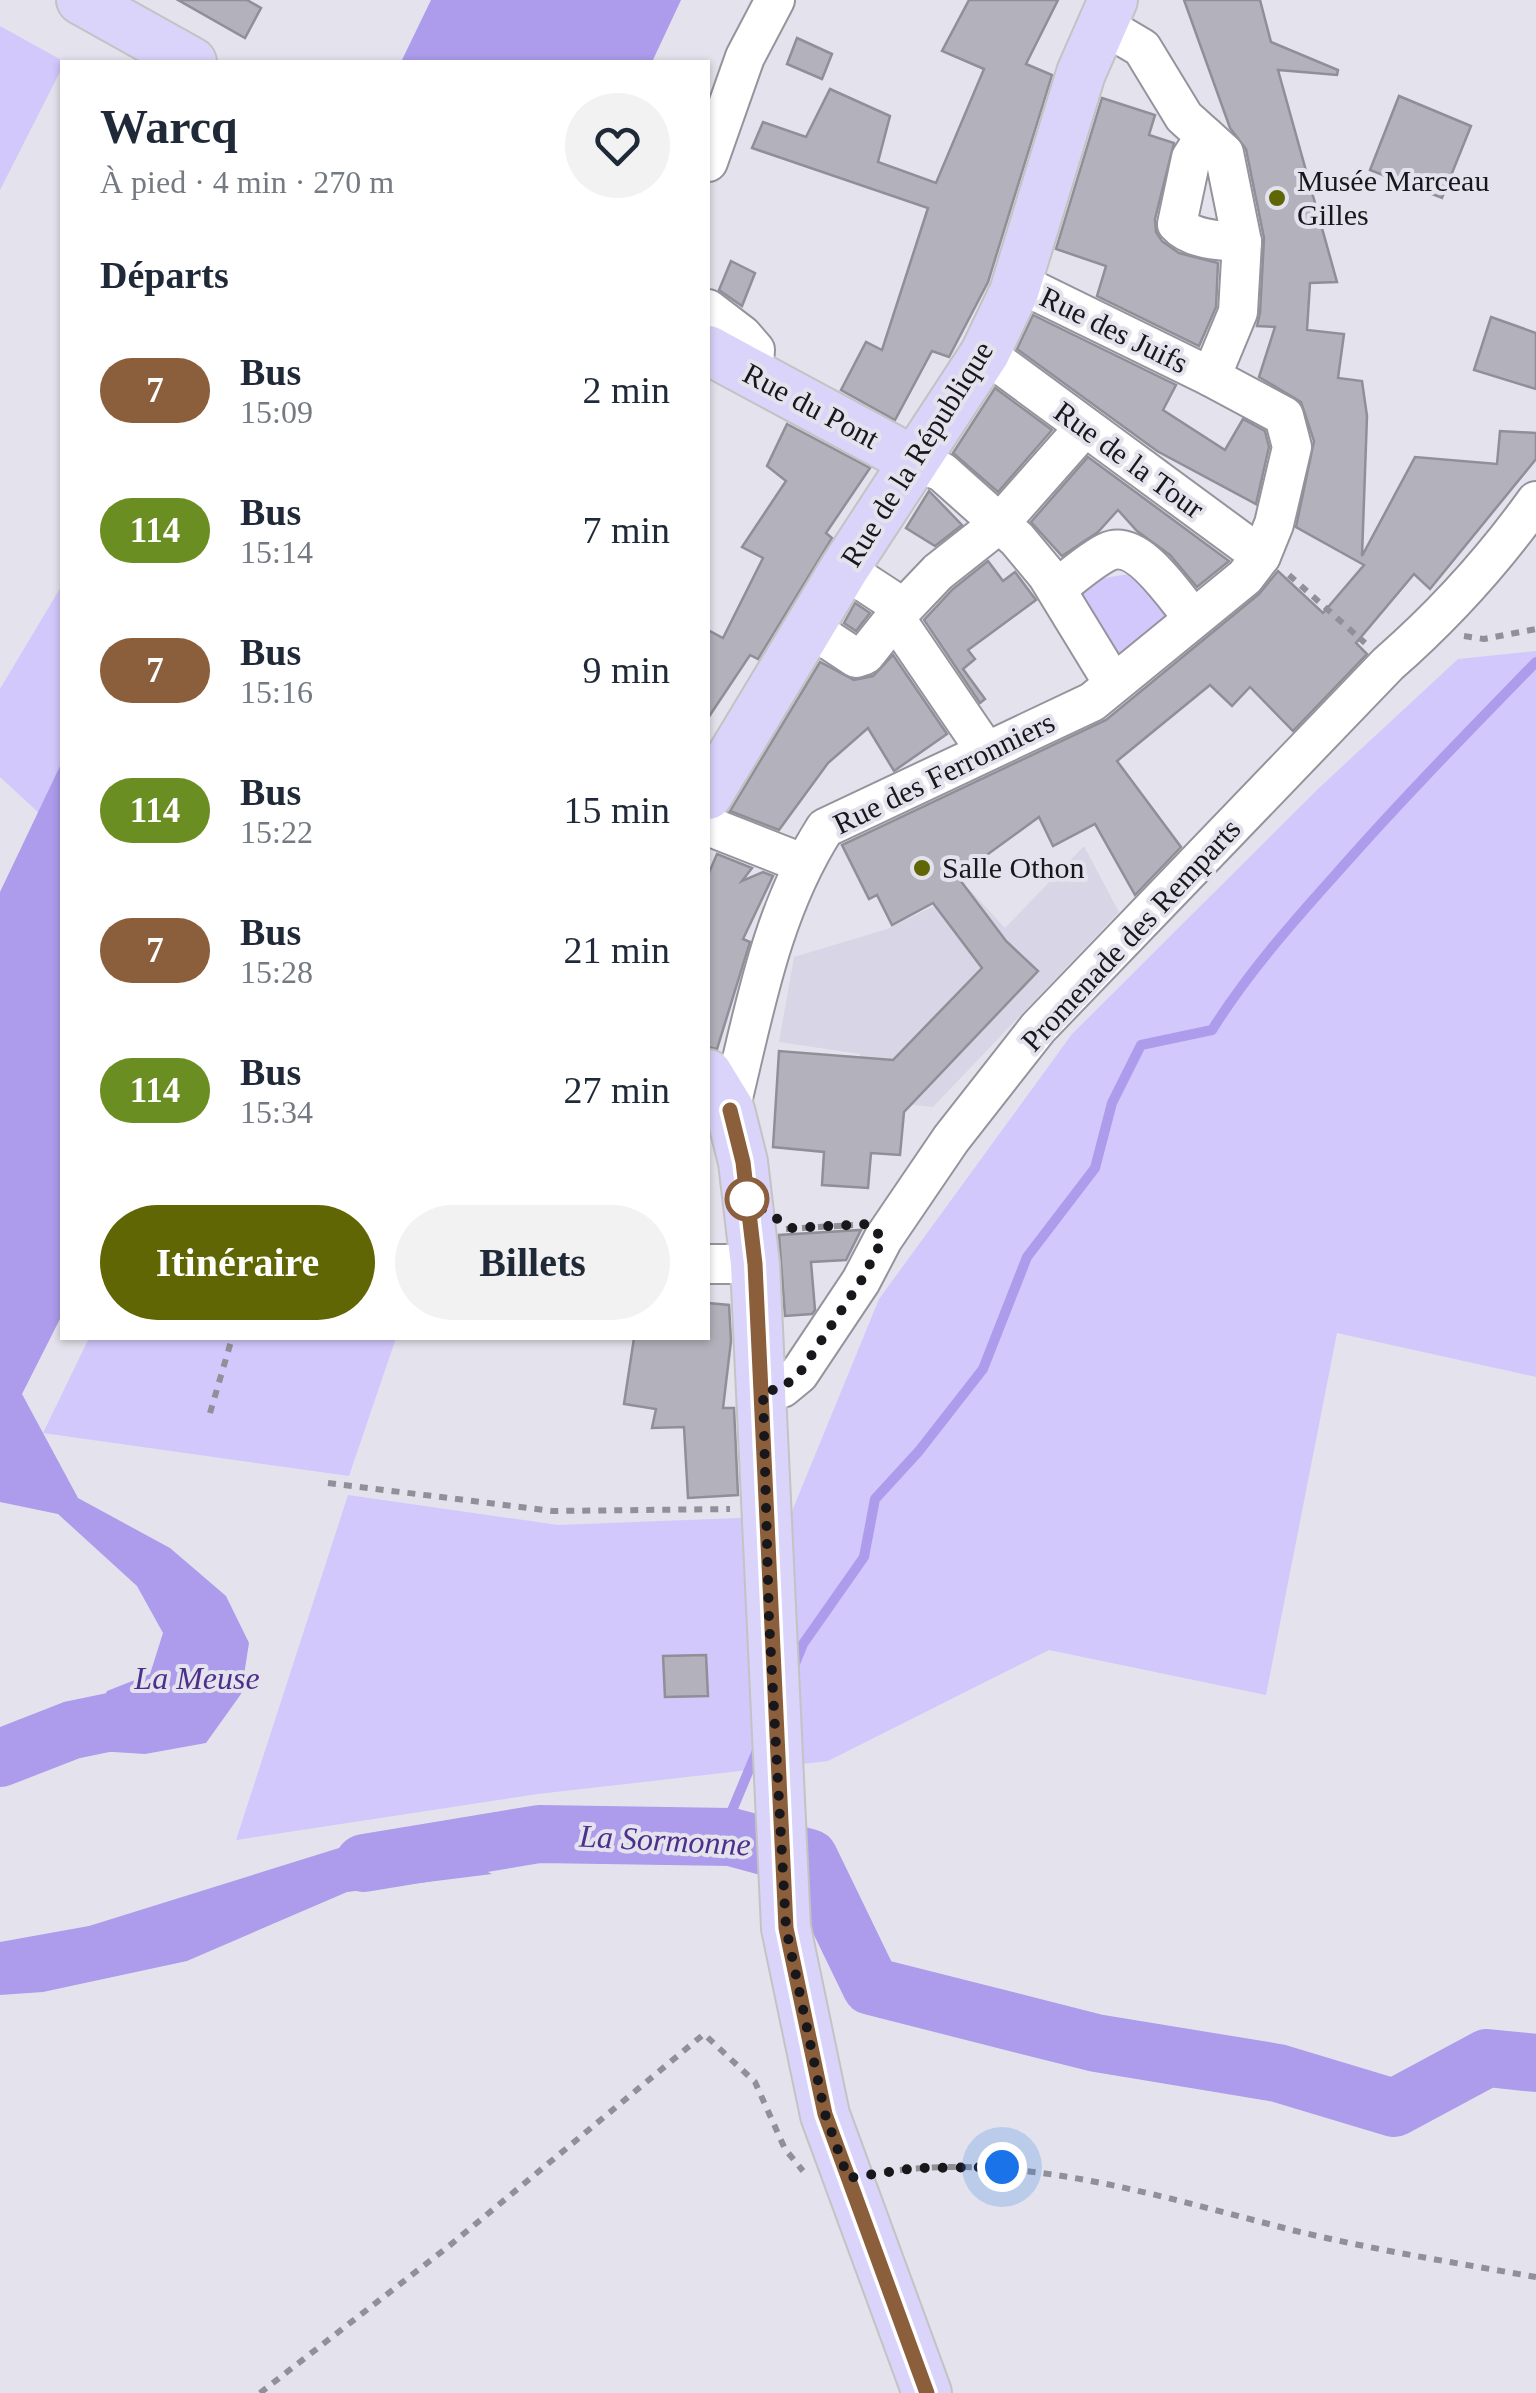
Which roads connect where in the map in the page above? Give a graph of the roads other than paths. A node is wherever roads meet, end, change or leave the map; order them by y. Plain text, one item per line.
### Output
1 (81, 0) edge
2 (774, 0) edge
3 (1108, 12) edge
4 (188, 60) edge
5 (1206, 136) junction
6 (710, 156) edge
7 (1242, 242) junction
8 (1018, 282) junction
9 (710, 310) edge
10 (710, 351) edge
11 (985, 353) junction
12 (753, 375) junction
13 (1212, 377) junction
14 (1084, 428) junction
15 (914, 461) junction
16 (1536, 501) edge
17 (1000, 524) junction
18 (1256, 563) junction
19 (844, 569) junction
20 (1056, 589) junction
21 (897, 615) junction
22 (1193, 618) junction
23 (809, 627) junction
24 (1113, 682) junction
25 (983, 752) junction
26 (710, 791) edge
27 (710, 827) edge
28 (802, 863) junction
29 (719, 1092) edge
30 (753, 1247) junction
31 (710, 1263) edge
32 (763, 1392) junction
33 (927, 2393) edge

1 - 4 main road
2 - 6 street
3 - 5 street
3 - 8 main road, Rue de la République
5 - 7 street
5 - 7 street
7 - 13 street
8 - 11 main road, Rue de la République
8 - 13 street, Rue des Juifs
9 - 12 street
10 - 12 main road, Rue du Pont
11 - 14 street, Rue de la Tour
11 - 15 main road, Rue de la République
12 - 15 main road, Rue du Pont
13 - 18 street, Rue des Juifs
14 - 17 street
14 - 18 street, Rue de la Tour
15 - 17 street
15 - 19 main road, Rue de la République
16 - 32 street, Promenade des Remparts
17 - 20 street
17 - 21 street
18 - 22 street, Rue des Ferronniers
19 - 21 street
19 - 23 main road, Rue de la République
20 - 22 street
20 - 24 street
21 - 23 street
21 - 25 street
22 - 24 street, Rue des Ferronniers
23 - 26 main road, Rue de la République
24 - 25 street, Rue des Ferronniers
25 - 28 street, Rue des Ferronniers
27 - 28 street
28 - 29 street, Rue des Ferronniers
29 - 30 main road
30 - 31 street
30 - 32 main road
32 - 33 main road

